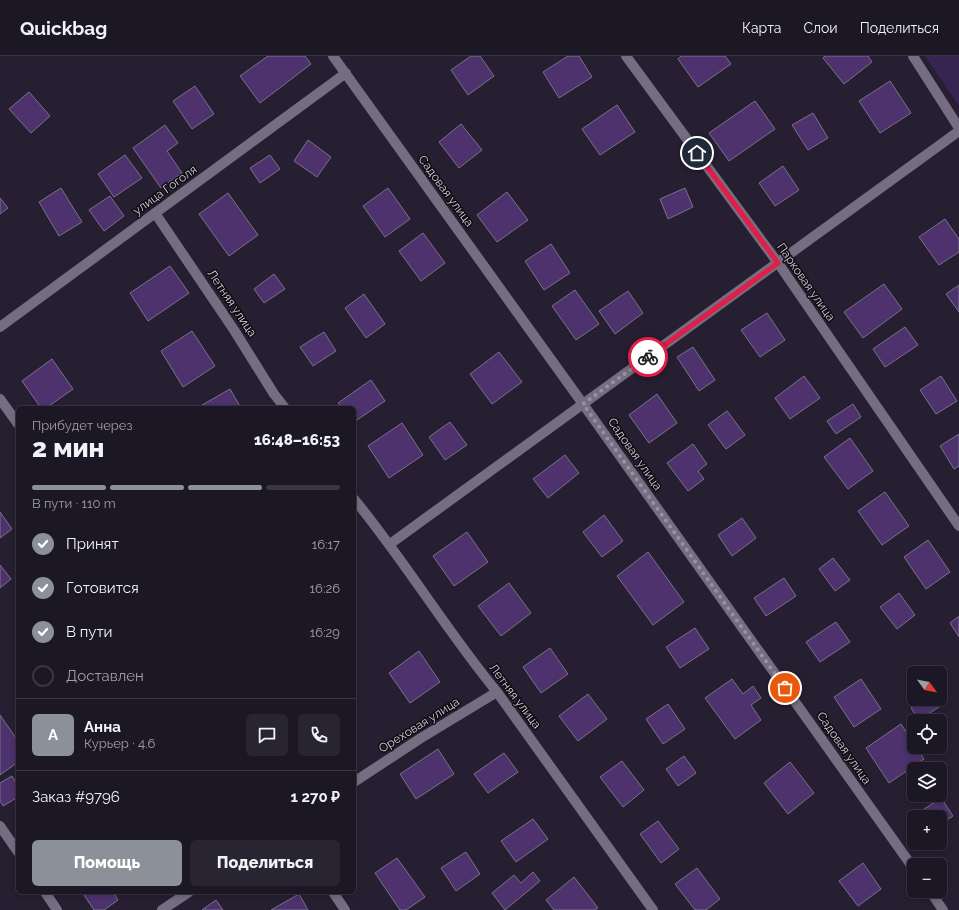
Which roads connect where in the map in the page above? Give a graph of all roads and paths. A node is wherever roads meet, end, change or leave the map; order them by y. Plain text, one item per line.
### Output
1 (333, 56) edge
2 (626, 56) edge
3 (913, 56) edge
4 (346, 73) junction
5 (959, 128) edge
6 (959, 131) edge
7 (155, 213) junction
8 (778, 263) junction
9 (0, 327) edge
10 (0, 399) edge
11 (583, 404) junction
12 (283, 406) edge
13 (16, 421) edge
14 (356, 502) edge
15 (959, 526) edge
16 (390, 544) junction
17 (497, 692) junction
18 (356, 781) edge
19 (0, 826) edge
20 (16, 849) edge
21 (907, 859) edge
22 (46, 894) edge
23 (186, 894) edge
24 (334, 894) edge
25 (935, 898) edge
26 (57, 910) edge
27 (162, 910) edge
28 (345, 910) edge
29 (653, 910) edge
30 (943, 910) edge

1 - 4 street, Садовая улица
2 - 8 street, Парковая улица
3 - 5 street
4 - 7 street, улица Гоголя
4 - 11 street, Садовая улица
6 - 8 street
7 - 9 street, улица Гоголя
7 - 12 street, Летняя улица
8 - 11 street
8 - 15 street, Парковая улица
10 - 13 street
11 - 16 street
11 - 21 street, Садовая улица
14 - 16 street, Летняя улица
16 - 17 street, Летняя улица
17 - 18 street, Ореховая улица
17 - 29 street, Летняя улица
19 - 20 street
22 - 26 street
23 - 27 street
24 - 28 street
25 - 30 street

